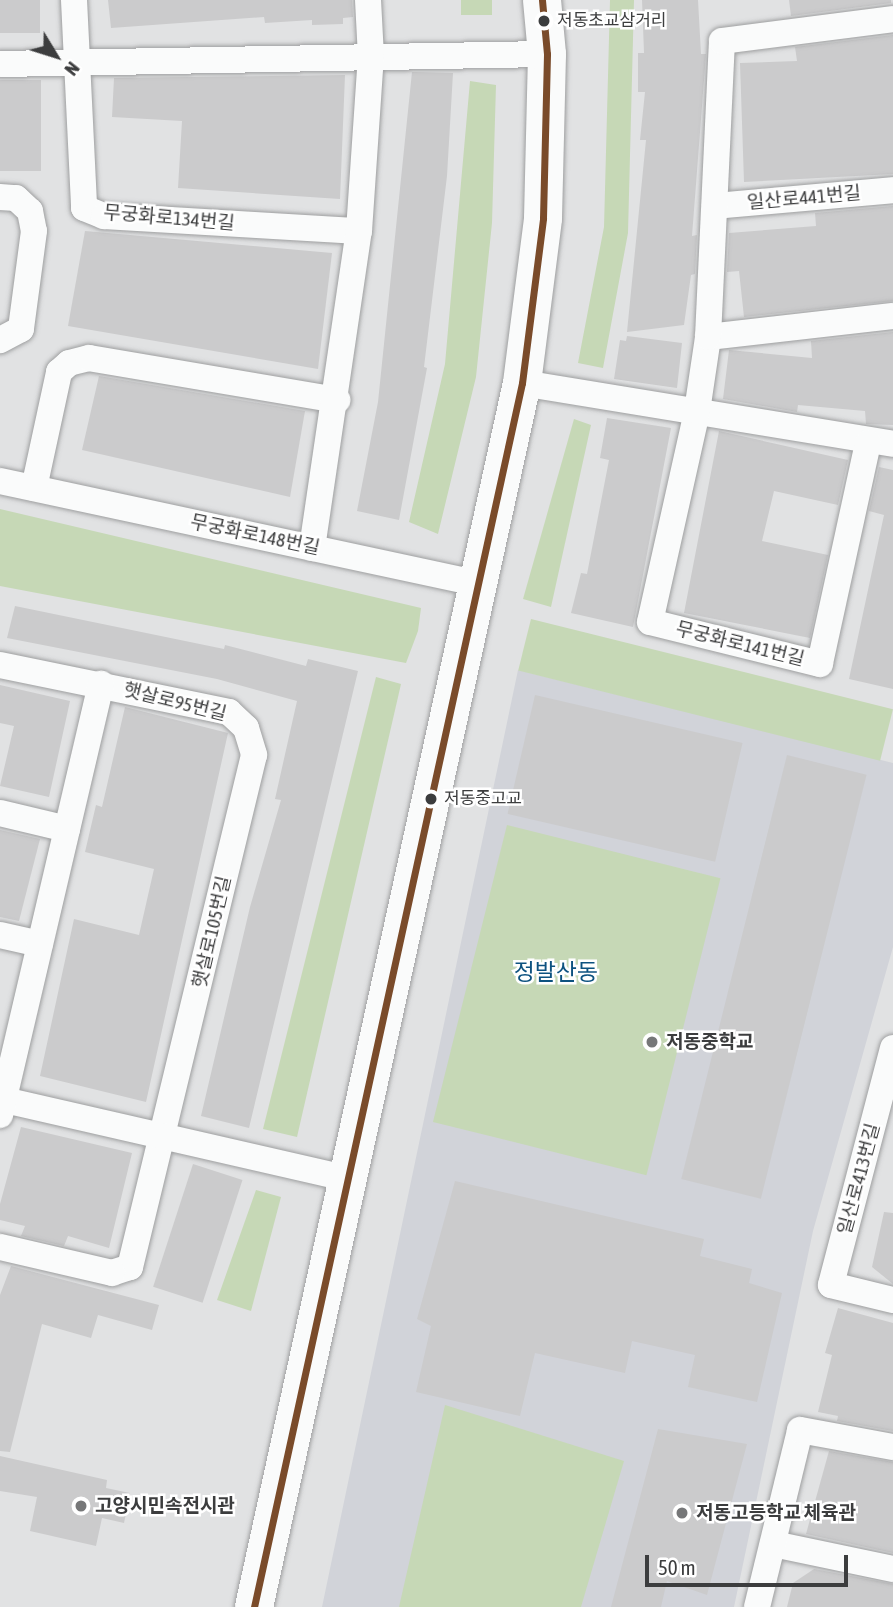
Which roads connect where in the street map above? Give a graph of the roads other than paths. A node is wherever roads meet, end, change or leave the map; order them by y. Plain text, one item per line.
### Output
1 (74, 0) edge
2 (368, 0) edge
3 (542, 0) edge
4 (893, 19) edge
5 (547, 54) junction
6 (371, 57) junction
7 (75, 63) junction
8 (0, 64) edge
9 (893, 190) edge
10 (0, 197) edge
11 (716, 206) junction
12 (359, 231) junction
13 (893, 316) edge
14 (708, 337) junction
15 (5, 339) edge
16 (522, 383) junction
17 (337, 400) junction
18 (697, 411) junction
19 (881, 444) edge
20 (0, 481) edge
21 (34, 488) junction
22 (312, 548) junction
23 (475, 583) junction
24 (0, 664) edge
25 (101, 684) junction
26 (246, 728) joint
27 (0, 813) edge
28 (67, 829) junction
29 (0, 935) edge
30 (40, 943) junction
31 (891, 1065) edge
32 (1, 1105) edge
33 (165, 1136) junction
34 (346, 1178) junction
35 (0, 1247) edge
36 (893, 1300) edge
37 (893, 1447) edge
38 (773, 1544) junction
39 (893, 1569) edge
40 (254, 1607) edge
41 (757, 1607) edge

1 - 7 street, 무궁화로134번길
2 - 6 street
3 - 5 main road
4 - 11 street, 무궁화로141번길
5 - 6 street
5 - 16 main road
6 - 7 street
6 - 12 street
7 - 8 street
7 - 12 street, 무궁화로134번길
9 - 11 street, 일산로441번길
10 - 15 street
11 - 14 street, 무궁화로141번길
12 - 17 street
13 - 14 street
14 - 18 street, 무궁화로141번길
16 - 18 street, 무궁화로141번길
16 - 23 main road
17 - 21 street
17 - 22 street
18 - 19 street, 무궁화로141번길
18 - 19 street, 무궁화로141번길
20 - 21 street, 무궁화로148번길
21 - 22 street, 무궁화로148번길
22 - 23 street, 무궁화로148번길
23 - 34 main road
24 - 25 street, 햇살로95번길
25 - 26 street, 햇살로95번길
25 - 28 street, 햇살로95번길
26 - 33 street, 햇살로105번길
27 - 28 street
28 - 30 street, 햇살로95번길
29 - 30 street
30 - 32 street, 햇살로95번길
31 - 36 street, 일산로413번길
32 - 33 street
33 - 34 street
33 - 35 street, 햇살로105번길
34 - 40 main road
37 - 38 street
38 - 39 street
38 - 41 street

